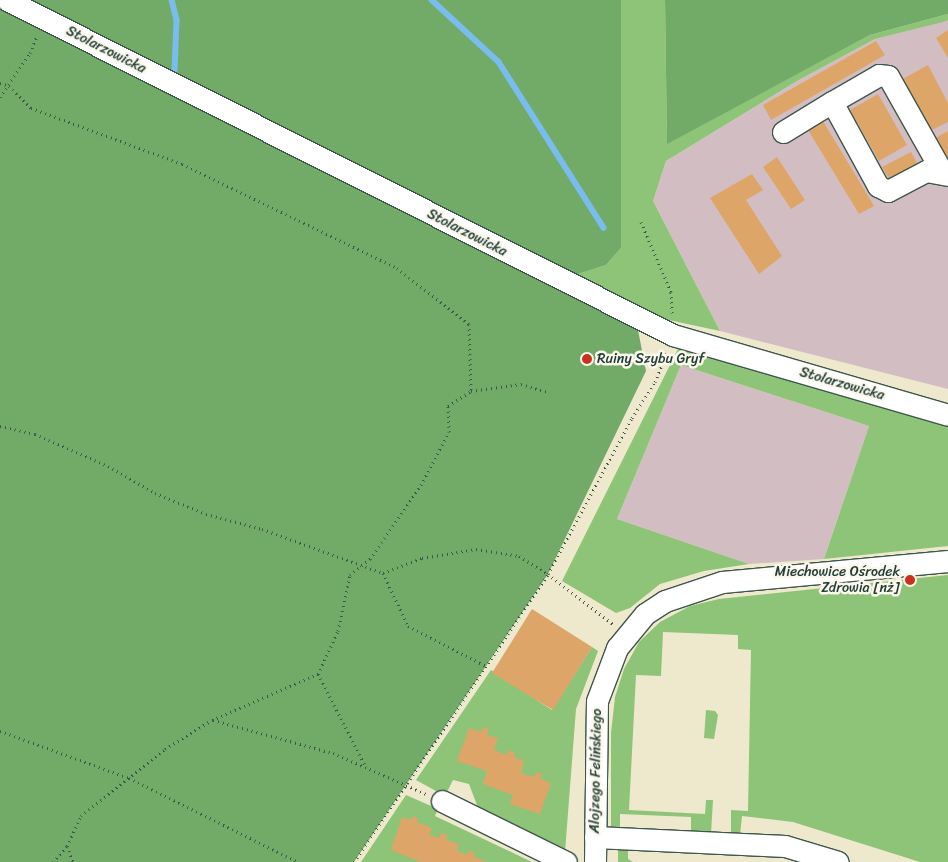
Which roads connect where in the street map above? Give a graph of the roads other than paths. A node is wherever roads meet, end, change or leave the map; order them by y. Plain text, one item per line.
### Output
1 (7, 0) edge
2 (832, 102) junction
3 (782, 132) dead end
4 (945, 173) edge
5 (948, 415) edge
6 (948, 562) edge
7 (442, 801) dead end
8 (595, 837) junction
9 (566, 862) edge
10 (595, 862) edge
11 (838, 862) edge

1 - 5 street, Stolarzowicka
2 - 3 street
2 - 4 street
2 - 4 street
6 - 8 street, Alojzego Felińskiego
7 - 9 street
8 - 10 street, Alojzego Felińskiego
8 - 11 street

